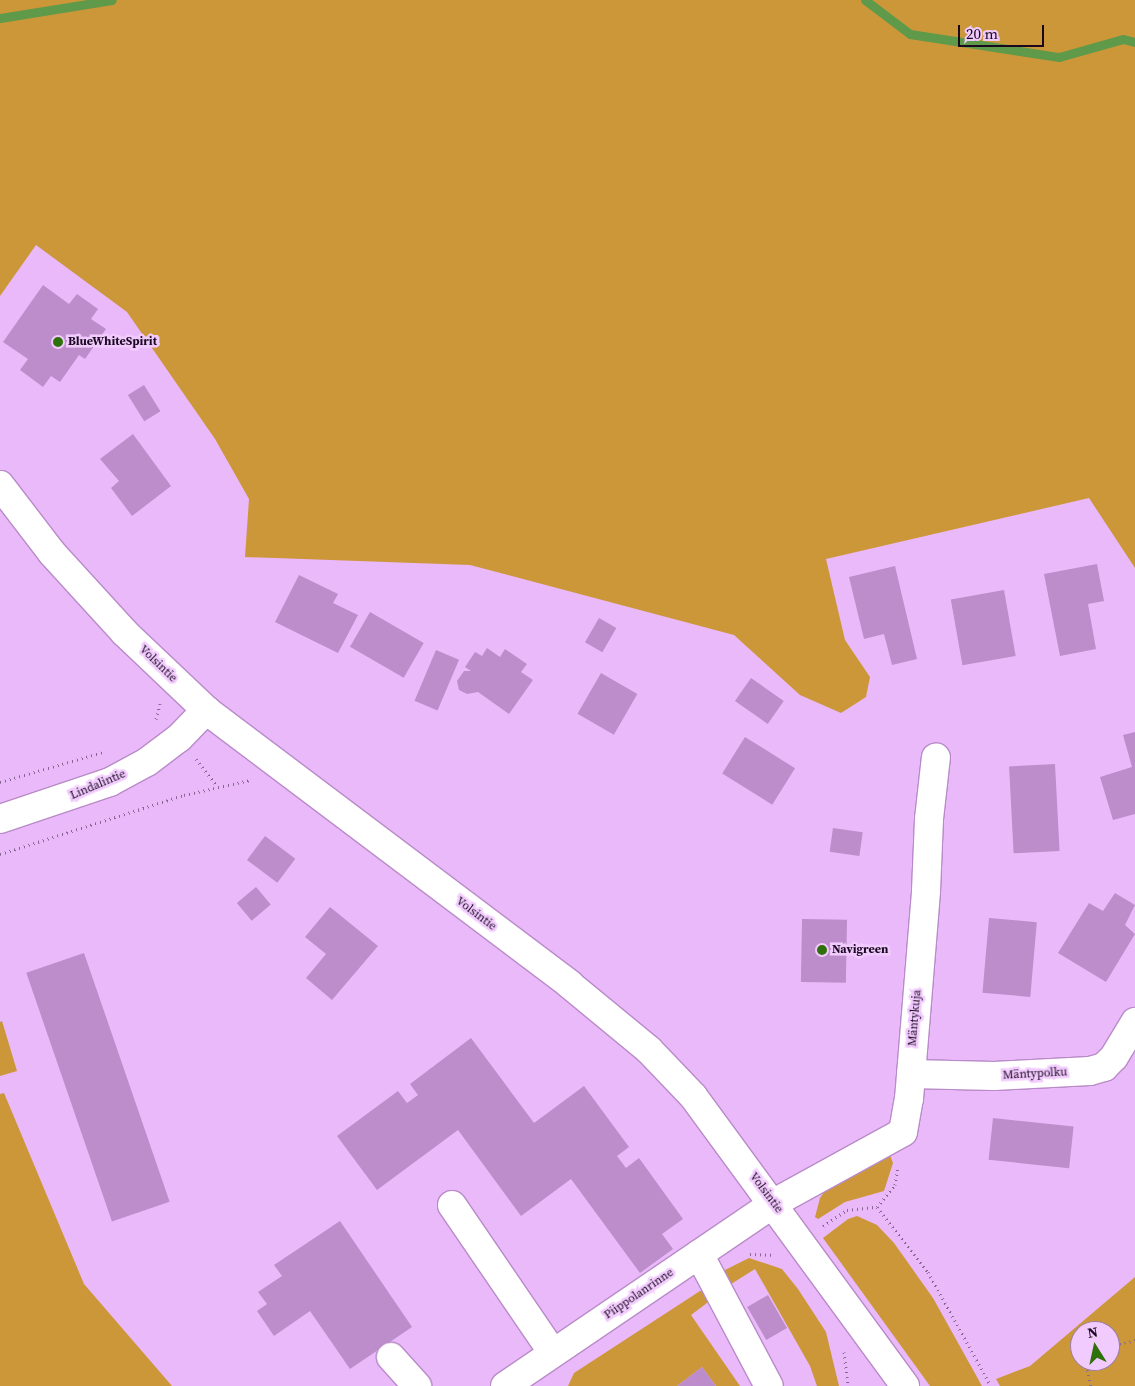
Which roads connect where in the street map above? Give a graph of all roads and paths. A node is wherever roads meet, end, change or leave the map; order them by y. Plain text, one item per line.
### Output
1 (0, 486) edge
2 (206, 710) junction
3 (158, 715) dead end
4 (152, 725) dead end
5 (105, 751) dead end
6 (936, 757) dead end
7 (0, 782) edge
8 (260, 782) dead end
9 (0, 819) edge
10 (0, 854) edge
11 (1135, 1022) edge
12 (911, 1074) junction
13 (774, 1203) junction
14 (452, 1204) dead end
15 (801, 1241) junction
16 (705, 1266) junction
17 (1135, 1340) edge
18 (842, 1342) dead end
19 (1120, 1344) edge
20 (848, 1349) dead end
21 (553, 1353) junction
22 (391, 1357) dead end
23 (853, 1357) dead end
24 (1087, 1371) edge
25 (417, 1386) edge
26 (505, 1386) edge
27 (769, 1386) edge
28 (848, 1386) edge
29 (905, 1386) edge
30 (991, 1386) edge
31 (1090, 1386) edge

1 - 2 street, Volsintie
2 - 9 street, Lindalintie
2 - 13 street, Volsintie
3 - 4 path
5 - 7 path
6 - 12 street, Mäntykuja
8 - 10 path
11 - 12 street, Mäntypolku
12 - 13 street, Mäntykuja
13 - 15 street, Volsintie
13 - 16 street, Piippolanrinne
14 - 21 street
15 - 16 path
15 - 29 street, Volsintie
15 - 30 path
16 - 21 street, Piippolanrinne
16 - 27 street
17 - 19 path
18 - 28 path
20 - 23 path
21 - 26 street, Piippolanrinne
22 - 25 street
24 - 31 path

